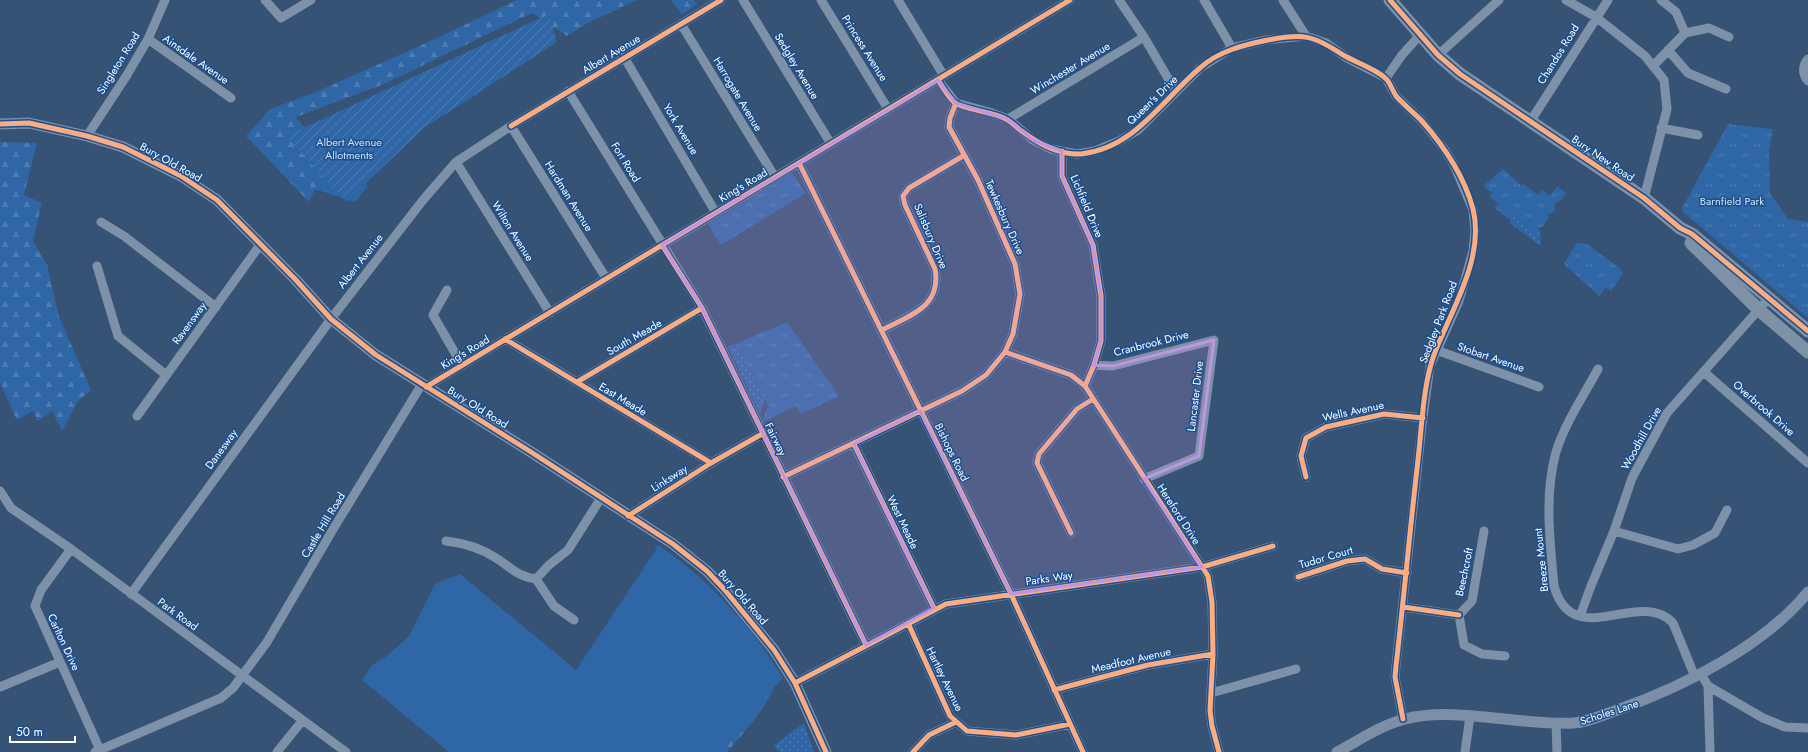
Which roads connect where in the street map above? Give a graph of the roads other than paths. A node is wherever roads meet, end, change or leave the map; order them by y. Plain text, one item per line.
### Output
1 (165, 0) edge
2 (265, 0) edge
3 (311, 0) edge
4 (721, 0) edge
5 (743, 0) edge
6 (821, 0) edge
7 (898, 0) edge
8 (1070, 0) edge
9 (1119, 0) edge
10 (1204, 0) edge
11 (1283, 0) edge
12 (1390, 0) edge
13 (1499, 0) edge
14 (1566, 0) edge
15 (1608, 0) edge
16 (1661, 0) edge
17 (1596, 17) junction
18 (682, 24) junction
19 (1685, 33) junction
20 (1420, 35) junction
21 (1306, 36) junction
22 (1144, 37) junction
23 (1729, 37) dead end
24 (148, 40) junction
25 (1232, 48) junction
26 (1668, 50) junction
27 (1438, 55) junction
28 (624, 57) junction
29 (1808, 59) edge
30 (1653, 66) junction
31 (941, 78) junction
32 (1386, 78) junction
33 (1808, 81) edge
34 (1726, 89) dead end
35 (568, 91) junction
36 (1176, 92) junction
37 (231, 98) dead end
38 (956, 104) junction
39 (888, 109) junction
40 (1008, 119) junction
41 (1530, 122) junction
42 (0, 124) edge
43 (511, 126) junction
44 (1662, 128) junction
45 (1698, 135) dead end
46 (87, 136) junction
47 (831, 144) junction
48 (1062, 151) junction
49 (963, 156) junction
50 (456, 162) junction
51 (799, 163) junction
52 (775, 177) junction
53 (1644, 198) junction
54 (716, 213) junction
55 (101, 222) dead end
56 (1680, 228) junction
57 (260, 245) junction
58 (662, 245) junction
59 (97, 266) dead end
60 (606, 278) junction
61 (447, 290) dead end
62 (1769, 298) junction
63 (216, 307) junction
64 (702, 308) junction
65 (1759, 310) junction
66 (550, 313) junction
67 (331, 318) junction
68 (882, 330) junction
69 (1808, 331) edge
70 (505, 340) junction
71 (1214, 340) joint
72 (1436, 350) junction
73 (1005, 352) junction
74 (1808, 352) edge
75 (462, 365) junction
76 (1094, 365) junction
77 (1598, 369) dead end
78 (1704, 372) junction
79 (166, 375) junction
80 (577, 382) junction
81 (424, 385) junction
82 (1085, 386) junction
83 (1539, 387) dead end
84 (1093, 399) junction
85 (920, 411) junction
86 (137, 416) dead end
87 (1423, 418) junction
88 (762, 434) junction
89 (854, 444) junction
90 (711, 463) junction
91 (1808, 463) edge
92 (1306, 476) dead end
93 (783, 477) junction
94 (1144, 479) junction
95 (0, 491) edge
96 (601, 498) junction
97 (1727, 510) dead end
98 (628, 516) junction
99 (1484, 531) dead end
100 (1614, 531) junction
101 (1071, 533) dead end
102 (446, 541) dead end
103 (1273, 546) dead end
104 (71, 549) junction
105 (1202, 567) junction
106 (1406, 573) junction
107 (1298, 578) dead end
108 (536, 579) junction
109 (131, 594) junction
110 (1011, 594) junction
111 (1807, 597) edge
112 (1403, 607) junction
113 (934, 608) junction
114 (1459, 614) junction
115 (1580, 616) junction
116 (574, 620) dead end
117 (908, 623) junction
118 (866, 645) junction
119 (1213, 654) junction
120 (1506, 656) dead end
121 (60, 662) junction
122 (1296, 669) dead end
123 (242, 676) junction
124 (1702, 679) junction
125 (795, 683) junction
126 (0, 687) edge
127 (1054, 690) junction
128 (1211, 693) junction
129 (1470, 716) junction
130 (1403, 719) junction
131 (302, 721) junction
132 (956, 722) junction
133 (1556, 723) junction
134 (1070, 724) junction
135 (1808, 728) edge
136 (97, 751) edge
137 (276, 752) edge
138 (346, 752) edge
139 (826, 752) edge
140 (913, 752) edge
141 (1083, 752) edge
142 (1219, 752) edge
143 (1337, 752) edge
144 (1465, 752) edge
145 (1557, 752) edge
146 (1710, 752) edge

1 - 24 street, Singleton Road
2 - 3 street
4 - 18 street, Albert Avenue
5 - 47 street, Sedgley Avenue
6 - 39 street, Princess Avenue
7 - 31 street
8 - 31 street, King's Road
9 - 22 street
10 - 25 street
11 - 21 street
12 - 20 highway, Bury New Road
13 - 27 street
14 - 17 street
15 - 17 street, Chandos Road
16 - 19 street
17 - 30 street
17 - 41 street, Chandos Road
18 - 28 street, Albert Avenue
18 - 52 street, Harrogate Avenue
19 - 23 street
19 - 26 street
20 - 27 highway, Bury New Road
20 - 32 street
21 - 25 street, Queen's Drive
21 - 32 street, Queen's Drive
22 - 36 street
22 - 40 street, Winchester Avenue
24 - 37 street, Ainsdale Avenue
24 - 46 street, Singleton Road
25 - 36 street, Queen's Drive
26 - 30 street
26 - 34 street
27 - 41 highway, Bury New Road
28 - 35 street, Albert Avenue
28 - 54 street, York Avenue
29 - 33 street
30 - 44 street
31 - 38 street
31 - 39 street, King's Road
32 - 72 street, Sedgley Park Road
35 - 43 street, Albert Avenue
35 - 58 street, Fort Road
36 - 48 street, Queen's Drive
38 - 40 street, Queen's Drive
38 - 49 street, Tewkesbury Drive
39 - 47 street, King's Road
40 - 48 street, Queen's Drive
41 - 53 highway, Bury New Road
42 - 46 main road, Bury Old Road
43 - 50 street, Albert Avenue
43 - 60 street, Hardman Avenue
44 - 45 street
44 - 53 street
46 - 57 main road, Bury Old Road
47 - 51 street, King's Road
48 - 76 street, Lichfield Drive
49 - 68 street, Salisbury Drive
49 - 73 street, Tewkesbury Drive
50 - 66 street, Wilton Avenue
50 - 67 street, Albert Avenue
51 - 52 street, King's Road
51 - 68 street, Bishops Road
52 - 54 street, King's Road
53 - 56 highway, Bury New Road
54 - 58 street, King's Road
55 - 63 street
56 - 62 highway, Bury New Road
56 - 65 highway, Bury New Road
57 - 63 street, Ravensway
57 - 67 main road, Bury Old Road
58 - 60 street, King's Road
58 - 64 street, Fairway
59 - 79 street
60 - 66 street, King's Road
61 - 75 street
62 - 65 street, Woodhill Drive
62 - 69 highway, Bury New Road
63 - 79 street, Ravensway
64 - 80 street, South Meade
64 - 88 street, Fairway
65 - 74 highway, Bury New Road
65 - 78 street, Woodhill Drive
66 - 70 street, King's Road
67 - 81 main road, Bury Old Road
67 - 109 street, Danesway
68 - 85 street, Bishops Road
70 - 75 street, King's Road
70 - 80 street, East Meade
71 - 76 street, Cranbrook Drive
71 - 94 street, Lancaster Drive
72 - 83 street, Stobart Avenue
72 - 87 street, Sedgley Park Road
73 - 82 street, Hereford Drive
73 - 85 street, Tewkesbury Drive
75 - 81 street, King's Road
76 - 82 street, Lichfield Drive
77 - 115 street, Breeze Mount
78 - 91 street, Overbrook Drive
78 - 100 street, Woodhill Drive
79 - 86 street, Ravensway
80 - 90 street, East Meade
81 - 96 main road, Bury Old Road
81 - 123 street, Castle Hill Road
82 - 84 street, Hereford Drive
84 - 94 street, Hereford Drive
84 - 101 street
85 - 89 street, Tewkesbury Drive
85 - 110 street, Bishops Road
87 - 92 street, Wells Avenue
87 - 106 street, Sedgley Park Road
88 - 90 street, Linksway
88 - 93 street, Fairway
89 - 93 street, Tewkesbury Drive
89 - 113 street, West Meade
90 - 98 street, Linksway
93 - 118 street, Fairway
94 - 105 street, Hereford Drive
95 - 104 street, Park Road
96 - 98 main road, Bury Old Road
96 - 108 street
97 - 100 street
98 - 125 main road, Bury Old Road
99 - 114 street, Beechcroft
100 - 115 street, Woodhill Drive
102 - 108 street
103 - 105 street, Parks Way
104 - 109 street, Park Road
104 - 121 street, Carlton Drive
105 - 110 street, Parks Way
105 - 119 street, Hereford Drive
106 - 107 street, Tudor Court
106 - 112 street, Sedgley Park Road
108 - 116 street
109 - 123 street, Park Road
110 - 113 street, Parks Way
110 - 127 street, Bishops Road
111 - 124 main road, Scholes Lane
112 - 114 street
112 - 130 street, Sedgley Park Road
113 - 117 street, Parks Way
114 - 120 street
115 - 124 street, Breeze Mount
117 - 118 street, Parks Way
117 - 132 street, Hartley Avenue
118 - 125 street, Parks Way
119 - 127 street, Meadfoot Avenue
119 - 128 street, Hereford Drive
121 - 126 street
121 - 136 street, Carlton Drive
122 - 128 street
123 - 131 street, Park Road
123 - 136 street, Castle Hill Road
124 - 133 main road, Scholes Lane
124 - 135 street
124 - 146 street, Breeze Mount
125 - 139 main road, Bury Old Road
127 - 134 street, Bishops Road
128 - 142 street, Hereford Drive
129 - 130 main road, Scholes Lane
129 - 133 main road, Scholes Lane
129 - 144 street
130 - 143 main road, Scholes Lane
131 - 137 street
131 - 138 street, Park Road
132 - 134 street, Hartley Avenue
132 - 140 street
133 - 145 street
134 - 141 street, Bishops Road

